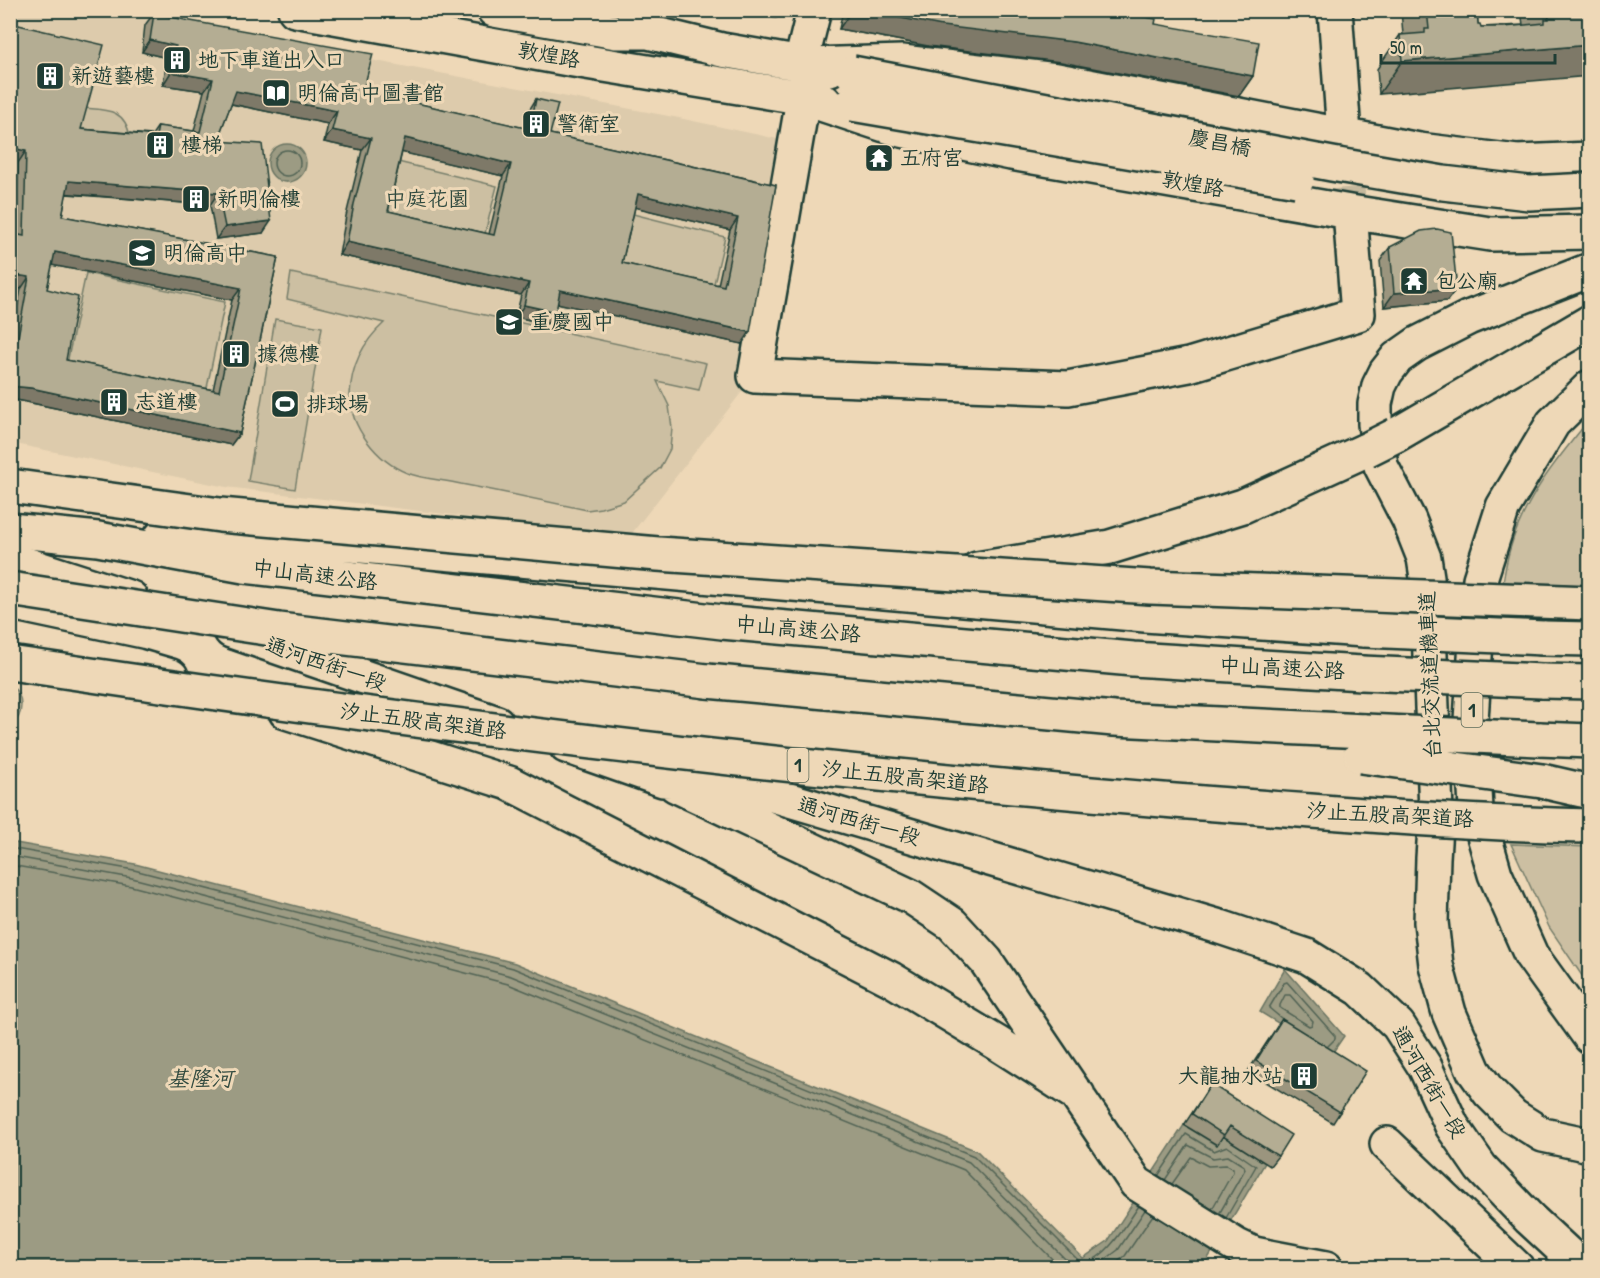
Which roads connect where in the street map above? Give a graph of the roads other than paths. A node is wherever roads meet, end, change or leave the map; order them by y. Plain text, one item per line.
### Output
1 (295, 10) edge
2 (494, 10) edge
3 (814, 10) edge
4 (1335, 10) edge
5 (618, 21) edge
6 (650, 21) edge
7 (805, 64) junction
8 (640, 70) junction
9 (852, 89) junction
10 (803, 98) junction
11 (1344, 134) junction
12 (1590, 159) edge
13 (1590, 190) edge
14 (1590, 210) edge
15 (1350, 212) junction
16 (1590, 232) edge
17 (1590, 270) edge
18 (1590, 322) edge
19 (1590, 387) edge
20 (10, 486) edge
21 (10, 530) edge
22 (98, 539) junction
23 (10, 559) edge
24 (814, 586) junction
25 (10, 589) edge
26 (1590, 603) edge
27 (10, 639) edge
28 (1590, 639) edge
29 (10, 663) edge
30 (1590, 682) edge
31 (1590, 741) edge
32 (1363, 744) junction
33 (663, 780) junction
34 (1590, 792) edge
35 (1590, 826) edge
36 (1590, 1037) edge
37 (1078, 1095) junction
38 (1387, 1144) dead end
39 (1590, 1145) edge
40 (1326, 1268) edge
41 (1517, 1268) edge
42 (1583, 1268) edge

1 - 8 main road, 敦煌路
2 - 5 main road, 敦煌路
3 - 7 main road
4 - 11 main road
5 - 6 main road, 敦煌路
6 - 7 main road, 敦煌路
6 - 8 main road
7 - 9 main road, 敦煌路
7 - 10 main road
7 - 11 main road, 敦煌路
8 - 10 main road, 敦煌路
9 - 10 main road, 敦煌路
9 - 13 main road, 慶昌橋, bridge
9 - 14 main road, 慶昌橋, bridge
10 - 15 main road, 敦煌路
10 - 15 main road
11 - 12 main road, 敦煌路
15 - 16 main road, 敦煌路
17 - 39 main road, 台北交流道機車道
18 - 24 main road, 1, bridge
19 - 36 main road, 1
20 - 26 main road, bridge
21 - 22 main road, 中山高速公路 / 1
22 - 24 main road, 1
22 - 30 main road, 中山高速公路 / 1, bridge
23 - 33 main road, 通河西街一段
24 - 28 main road, 1, bridge
25 - 32 main road, 1, bridge
27 - 37 main road
29 - 35 main road, 汐止五股高架道路 / 1, bridge
31 - 32 main road, 1, bridge
32 - 34 main road, bridge
33 - 37 main road
33 - 42 main road, 通河西街一段
37 - 40 main road
38 - 41 main road

